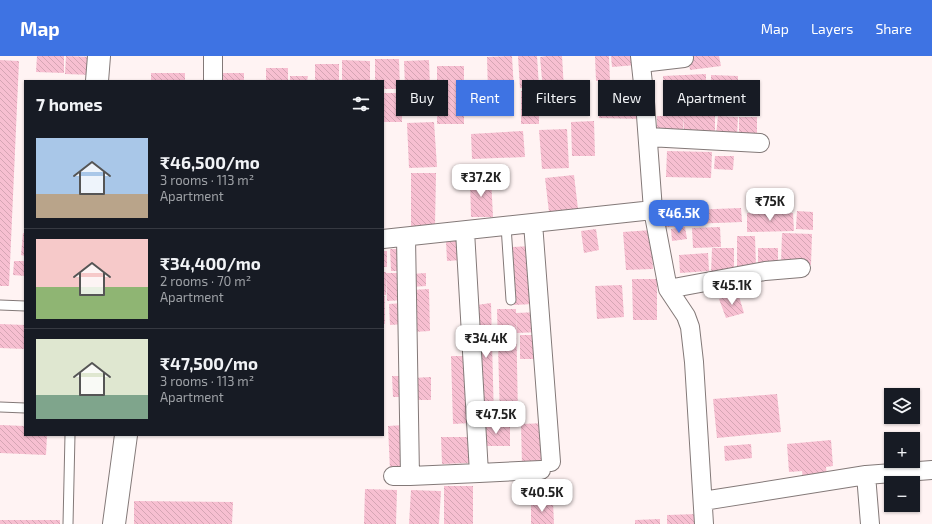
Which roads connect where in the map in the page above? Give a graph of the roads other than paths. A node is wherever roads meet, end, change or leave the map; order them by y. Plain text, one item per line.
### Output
1 (99, 56) edge
2 (213, 56) edge
3 (684, 58) dead end
4 (640, 60) edge
5 (97, 80) edge
6 (213, 80) edge
7 (648, 137) junction
8 (760, 143) dead end
9 (653, 210) junction
10 (534, 223) junction
11 (506, 226) junction
12 (465, 231) junction
13 (406, 237) junction
14 (384, 239) edge
15 (801, 268) dead end
16 (668, 289) junction
17 (511, 300) dead end
18 (0, 305) edge
19 (24, 306) edge
20 (0, 407) edge
21 (24, 408) edge
22 (70, 436) edge
23 (126, 436) edge
24 (932, 470) edge
25 (479, 473) junction
26 (866, 475) junction
27 (703, 501) junction
28 (68, 524) edge
29 (114, 524) edge
30 (704, 524) edge
31 (870, 524) edge

1 - 5 street
2 - 6 street
3 - 4 street
4 - 7 street
7 - 8 street
7 - 9 street
9 - 10 street
9 - 16 street
10 - 11 street
10 - 25 street
11 - 12 street
11 - 17 lane
12 - 13 street
12 - 25 street
13 - 14 street
13 - 25 street
15 - 16 street
16 - 27 street
18 - 19 lane
20 - 21 lane
22 - 28 lane
23 - 29 street
24 - 26 street
26 - 27 street
26 - 31 street
27 - 30 street

